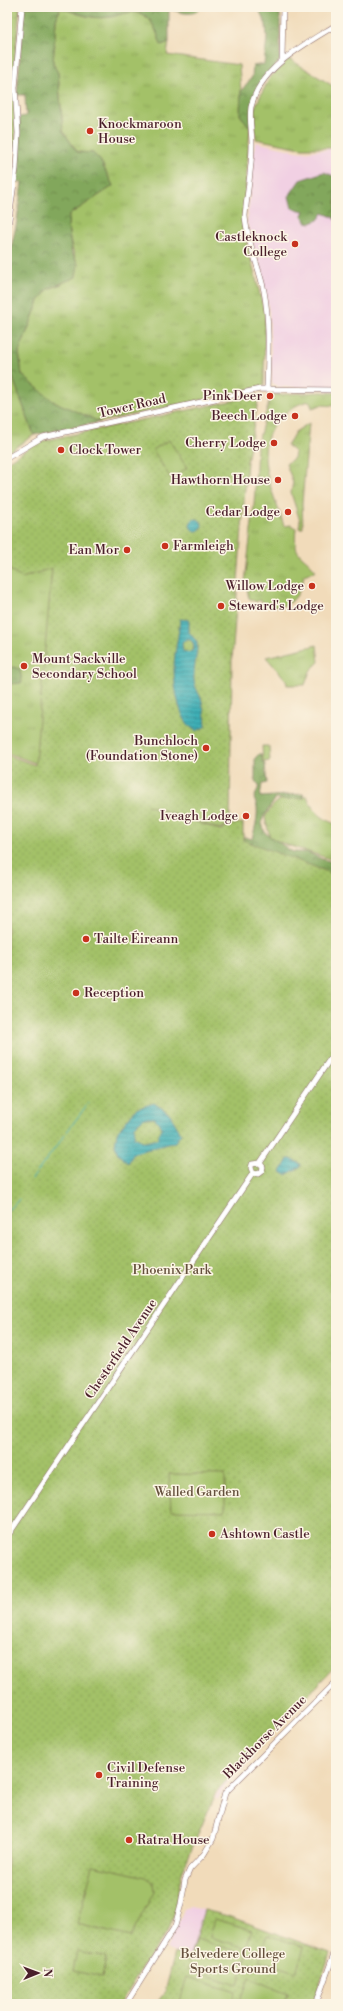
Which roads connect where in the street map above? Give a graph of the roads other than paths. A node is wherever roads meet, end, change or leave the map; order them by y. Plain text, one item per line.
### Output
1 (22, 7) edge
2 (283, 7) edge
3 (336, 25) edge
4 (282, 60) junction
5 (7, 234) edge
6 (267, 389) junction
7 (336, 390) edge
8 (7, 458) edge
9 (336, 1050) edge
10 (260, 1163) junction
11 (253, 1173) junction
12 (7, 1537) edge
13 (336, 1682) edge
14 (336, 1948) edge
15 (126, 2004) edge
16 (316, 2004) edge

1 - 5 street
2 - 4 street
3 - 4 street
4 - 6 street
6 - 7 street, Tower Road
6 - 8 street, Tower Road
9 - 10 street
10 - 11 street
10 - 11 street
11 - 12 street, Chesterfield Avenue
13 - 15 street, Blackhorse Avenue
14 - 16 street

